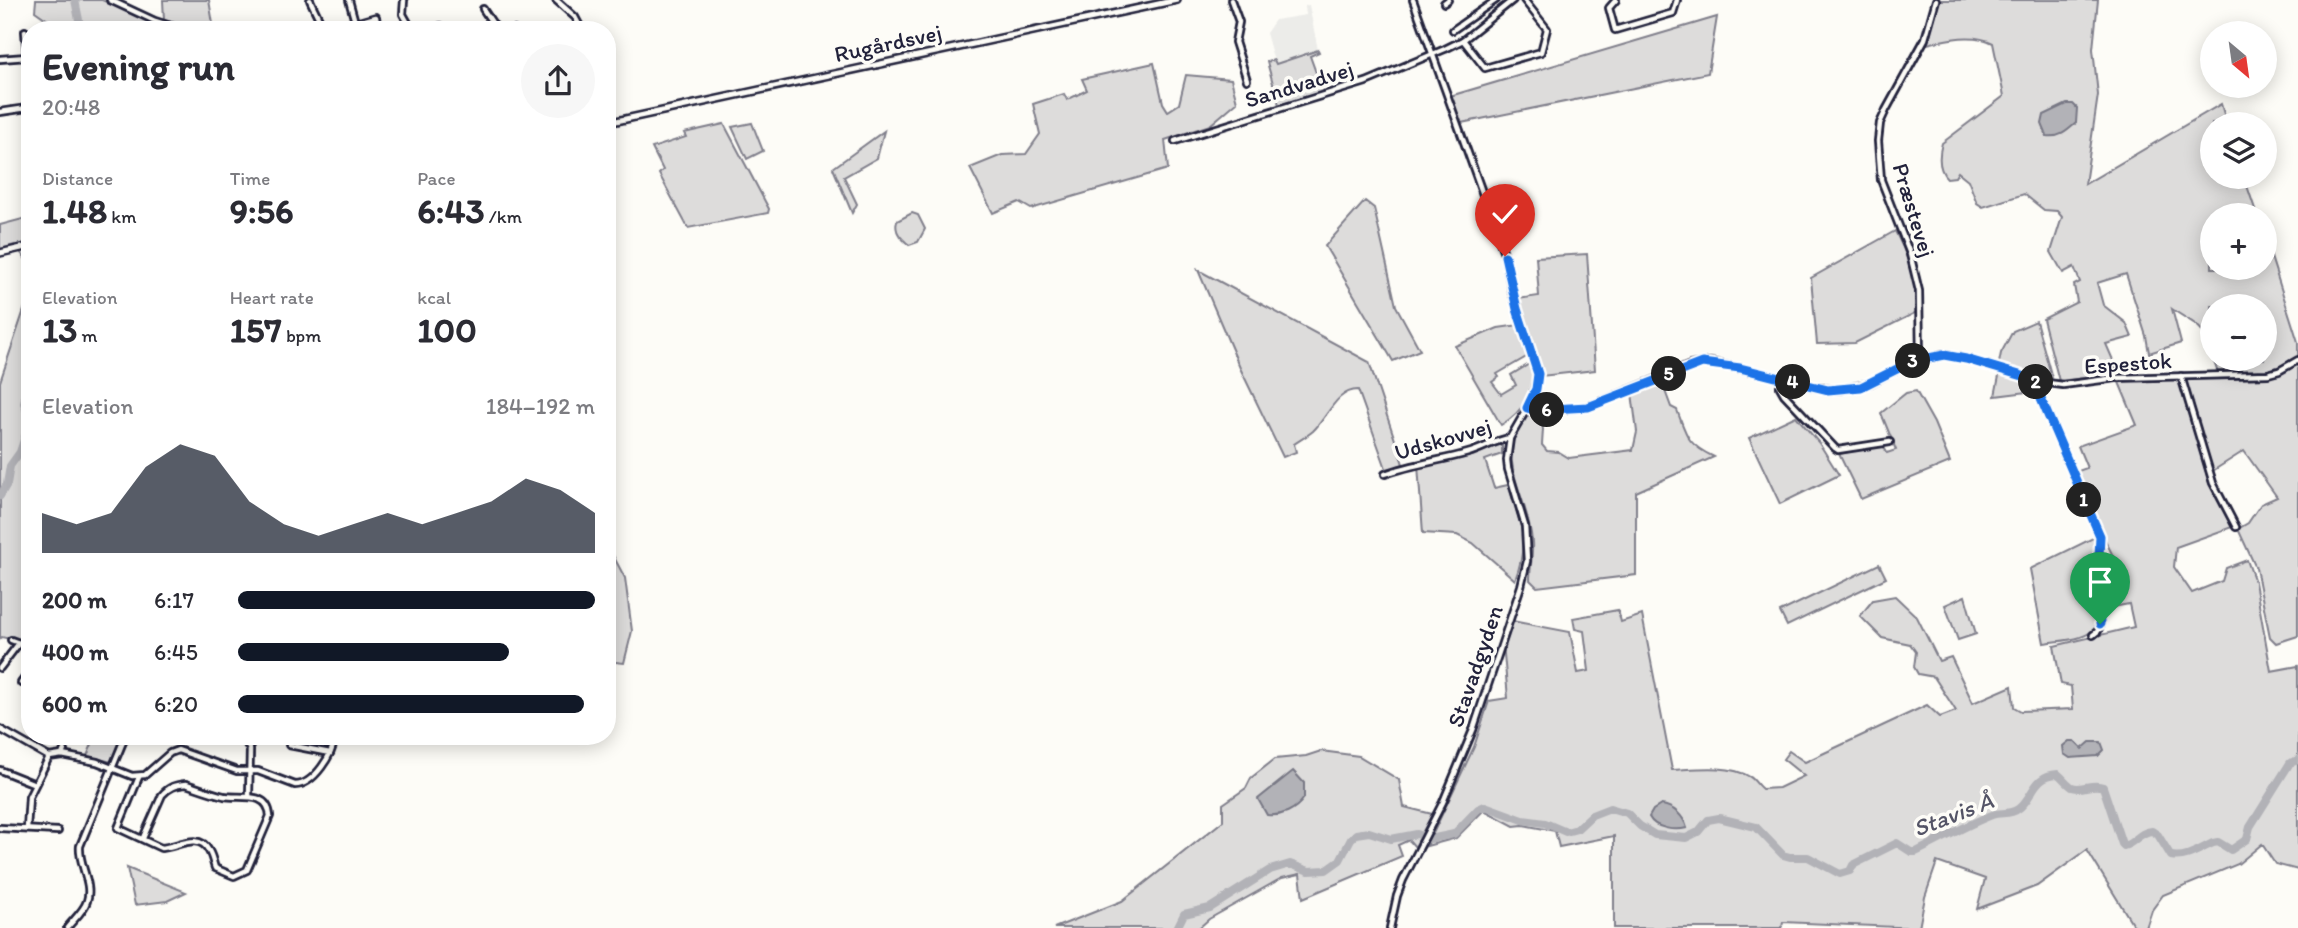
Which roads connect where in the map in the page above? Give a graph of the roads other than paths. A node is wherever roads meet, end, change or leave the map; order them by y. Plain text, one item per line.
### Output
1 (110, 0) edge
2 (310, 0) edge
3 (349, 0) edge
4 (404, 0) edge
5 (556, 0) edge
6 (1177, 0) edge
7 (1231, 0) edge
8 (1413, 0) edge
9 (1496, 0) edge
10 (1513, 0) edge
11 (1524, 0) edge
12 (1616, 0) edge
13 (1677, 0) edge
14 (1936, 0) edge
15 (482, 9) dead end
16 (155, 21) edge
17 (320, 21) edge
18 (355, 21) edge
19 (359, 21) edge
20 (377, 21) edge
21 (407, 21) edge
22 (491, 21) edge
23 (577, 21) edge
24 (1453, 30) dead end
25 (1463, 40) junction
26 (1432, 54) junction
27 (21, 57) edge
28 (0, 59) edge
29 (1247, 80) dead end
30 (21, 109) edge
31 (0, 111) edge
32 (616, 121) edge
33 (1175, 141) dead end
34 (21, 248) edge
35 (0, 253) edge
36 (1920, 359) junction
37 (2298, 360) edge
38 (2181, 376) junction
39 (1780, 378) junction
40 (2036, 380) junction
41 (1527, 408) junction
42 (1510, 438) junction
43 (1890, 442) dead end
44 (1385, 474) dead end
45 (2236, 527) dead end
46 (2093, 635) dead end
47 (11, 640) dead end
48 (19, 643) joint
49 (0, 668) edge
50 (0, 729) edge
51 (21, 741) edge
52 (28, 745) edge
53 (66, 745) edge
54 (122, 745) edge
55 (249, 745) edge
56 (289, 745) dead end
57 (332, 745) edge
58 (330, 753) junction
59 (62, 755) junction
60 (49, 757) junction
61 (112, 767) junction
62 (0, 770) edge
63 (250, 770) junction
64 (139, 777) junction
65 (35, 784) junction
66 (249, 796) junction
67 (0, 828) edge
68 (27, 830) junction
69 (58, 831) dead end
70 (143, 838) junction
71 (67, 928) edge
72 (1390, 928) edge

1 - 16 street
2 - 17 street
3 - 18 street
4 - 21 street
5 - 23 street
6 - 32 main road, Rugårdsvej
7 - 29 street
8 - 26 street, Stavadgyden
9 - 24 street
10 - 25 street, Sandvadvej
11 - 25 street
12 - 13 street
14 - 36 street, Præstevej
15 - 22 street
19 - 20 street
25 - 26 street, Sandvadvej
26 - 33 street, Sandvadvej
26 - 41 street, Stavadgyden
27 - 28 street
30 - 31 street
34 - 35 main road
36 - 39 street
36 - 40 street, Espestok
37 - 38 street, Espestok
38 - 40 street, Espestok
38 - 45 street
39 - 41 street
39 - 43 street
40 - 46 street
41 - 42 street, Stavadgyden
42 - 44 street, Udskovvej
42 - 72 street, Stavadgyden
47 - 48 street
48 - 49 street
50 - 51 street
52 - 60 street
53 - 59 street
54 - 61 street
55 - 63 street
56 - 58 street
57 - 58 street
58 - 63 street
59 - 60 street
59 - 61 street
60 - 65 street
61 - 64 street
61 - 71 street
62 - 65 street
63 - 64 street
63 - 66 street
64 - 70 street
65 - 68 street
66 - 70 street
66 - 70 street
67 - 68 street
68 - 69 street

